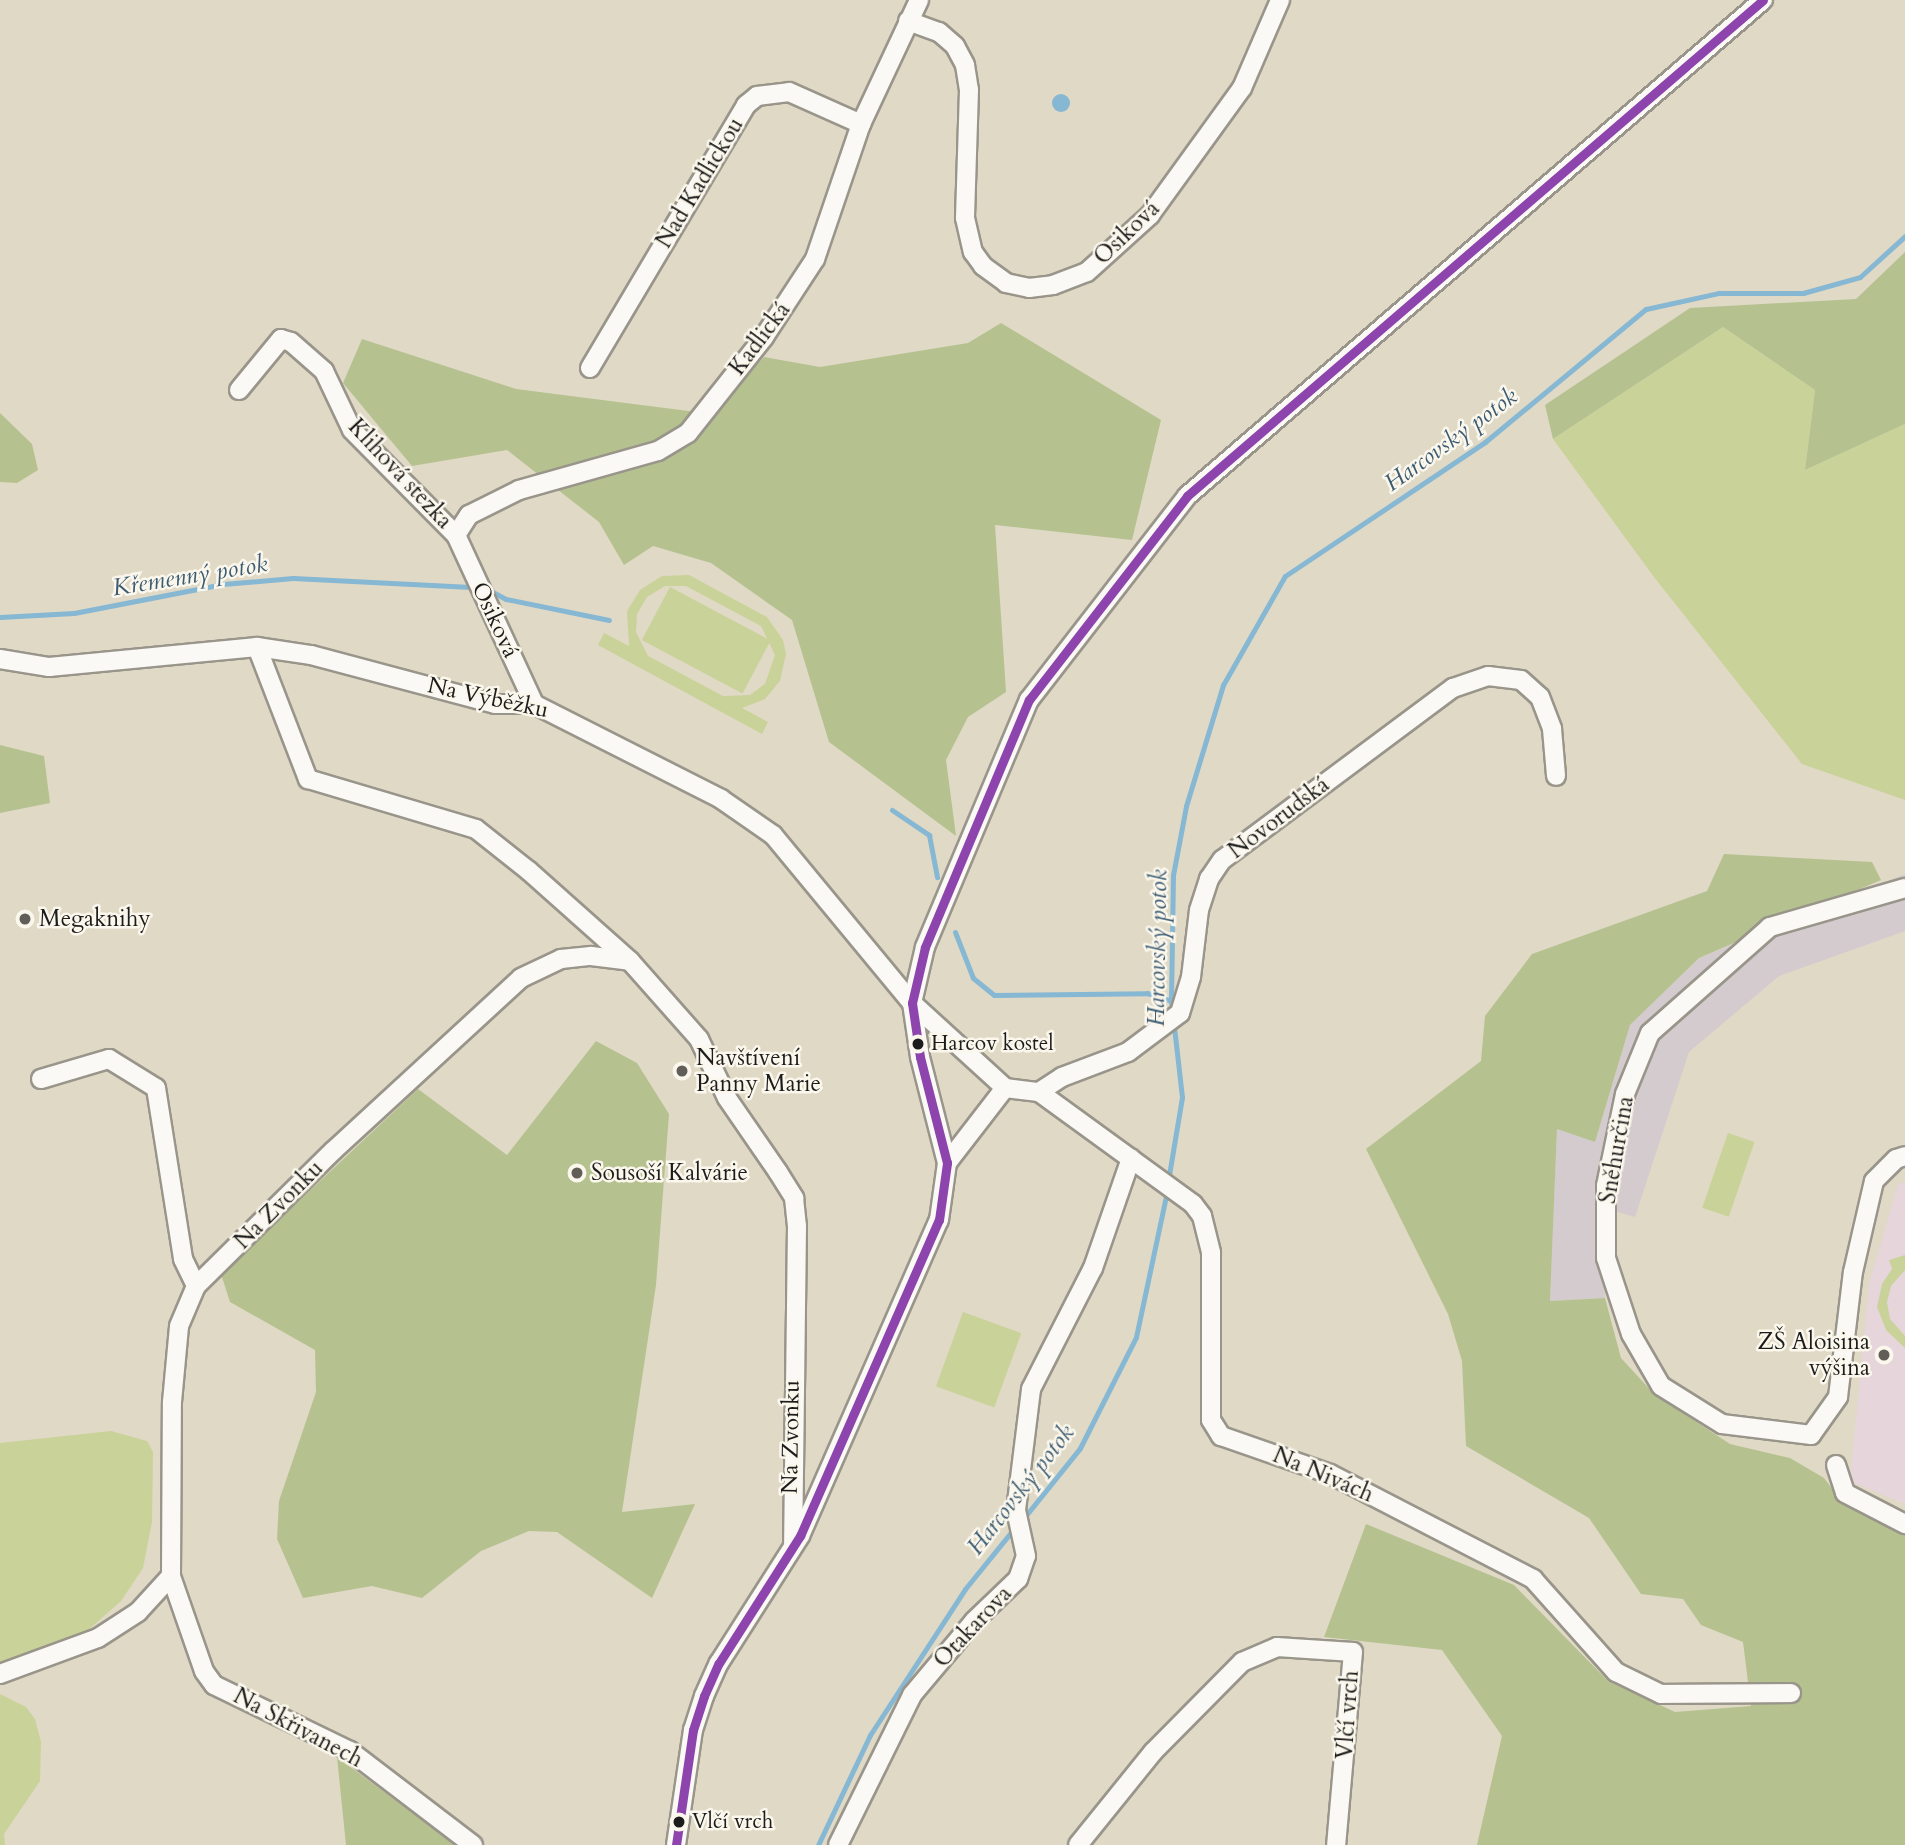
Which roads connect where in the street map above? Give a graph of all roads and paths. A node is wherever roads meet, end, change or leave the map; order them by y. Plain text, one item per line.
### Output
1 (919, 0) edge
2 (1280, 0) edge
3 (1763, 0) edge
4 (908, 21) junction
5 (861, 124) junction
6 (590, 368) dead end
7 (239, 390) dead end
8 (456, 535) junction
9 (257, 647) junction
10 (0, 659) edge
11 (534, 704) junction
12 (1556, 776) dead end
13 (1905, 888) edge
14 (630, 961) junction
15 (912, 1003) junction
16 (41, 1079) dead end
17 (1005, 1088) junction
18 (1039, 1092) junction
19 (1905, 1156) edge
20 (1131, 1158) junction
21 (947, 1163) junction
22 (196, 1286) junction
23 (1836, 1465) dead end
24 (1905, 1524) edge
25 (793, 1546) junction
26 (171, 1576) junction
27 (0, 1674) edge
28 (1791, 1693) dead end
29 (474, 1845) edge
30 (676, 1845) edge
31 (838, 1845) edge
32 (1078, 1845) edge
33 (1336, 1845) edge

1 - 4 street, Kadlická
2 - 4 street, Osiková
3 - 15 street
4 - 5 street, Kadlická
5 - 6 street, Nad Kadlickou
5 - 8 street, Kadlická
7 - 8 street, Klihová stezka
8 - 11 street, Osiková
9 - 10 street, Na Výběžku
9 - 11 street, Na Výběžku
9 - 14 street, Na Zvonku
11 - 15 street, Na Výběžku
12 - 18 street, Novorudská
13 - 19 street, Sněhurčina
14 - 22 street, Na Zvonku
14 - 25 street, Na Zvonku
15 - 17 street, Na Výběžku
15 - 21 street
16 - 22 street
17 - 18 street
17 - 21 street
18 - 20 street, Na Nivách
20 - 28 street, Na Nivách
20 - 31 street, Otakarova
21 - 25 street
22 - 26 street, Na Skřivanech
23 - 24 street
25 - 30 street
26 - 27 street
26 - 29 street, Na Skřivanech
32 - 33 street, Vlčí vrch

